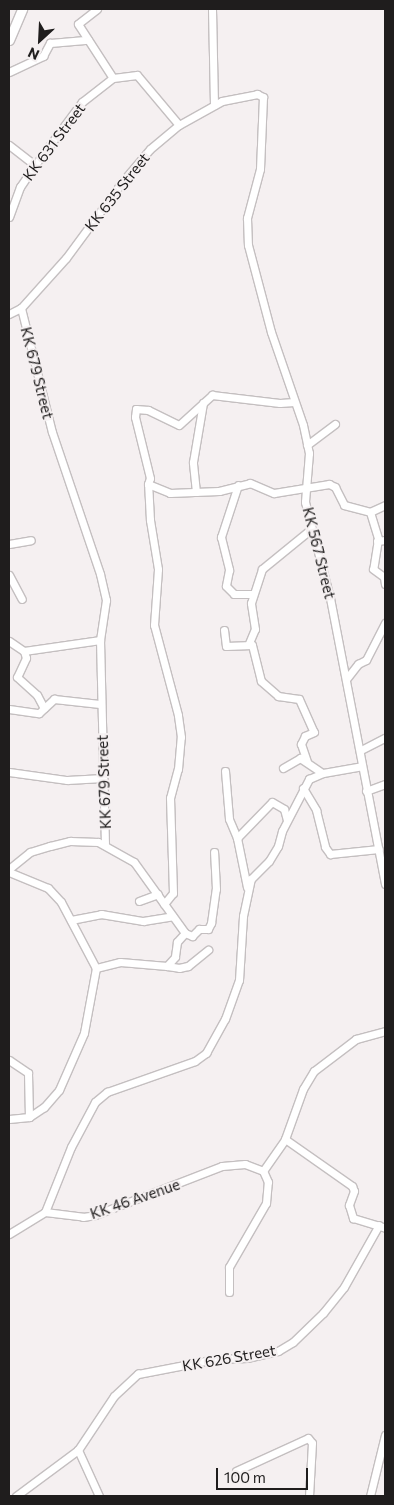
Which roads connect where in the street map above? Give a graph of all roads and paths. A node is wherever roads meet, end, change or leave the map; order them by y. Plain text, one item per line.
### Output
1 (22, 9) edge
2 (97, 9) edge
3 (212, 9) edge
4 (9, 40) edge
5 (88, 40) junction
6 (9, 72) edge
7 (113, 78) junction
8 (214, 105) junction
9 (179, 125) junction
10 (9, 145) edge
11 (35, 165) junction
12 (9, 217) edge
13 (246, 226) joint
14 (21, 308) junction
15 (9, 314) edge
16 (203, 402) junction
17 (294, 402) junction
18 (335, 424) dead end
19 (307, 445) junction
20 (148, 484) junction
21 (238, 484) junction
22 (306, 486) junction
23 (196, 492) junction
24 (385, 505) edge
25 (370, 512) junction
26 (311, 529) junction
27 (30, 540) dead end
28 (381, 540) edge
29 (9, 544) edge
30 (9, 575) edge
31 (385, 584) edge
32 (253, 594) junction
33 (22, 599) dead end
34 (385, 623) edge
35 (224, 630) dead end
36 (100, 640) junction
37 (9, 642) edge
38 (249, 643) junction
39 (24, 651) junction
40 (347, 678) junction
41 (100, 704) junction
42 (44, 708) junction
43 (9, 709) edge
44 (385, 738) edge
45 (360, 750) junction
46 (307, 761) junction
47 (361, 766) junction
48 (283, 768) dead end
49 (225, 771) dead end
50 (9, 772) edge
51 (323, 773) junction
52 (104, 778) junction
53 (385, 784) edge
54 (303, 788) junction
55 (366, 791) junction
56 (287, 820) junction
57 (237, 838) junction
58 (105, 845) junction
59 (379, 849) junction
60 (214, 852) dead end
61 (9, 870) edge
62 (385, 884) edge
63 (247, 888) junction
64 (158, 894) junction
65 (138, 901) dead end
66 (164, 904) junction
67 (174, 916) junction
68 (71, 920) junction
69 (185, 933) junction
70 (208, 950) dead end
71 (167, 966) junction
72 (96, 968) junction
73 (385, 1031) edge
74 (9, 1060) edge
75 (29, 1117) junction
76 (9, 1119) edge
77 (285, 1139) junction
78 (263, 1171) junction
79 (45, 1212) junction
80 (382, 1227) edge
81 (9, 1234) edge
82 (229, 1292) dead end
83 (385, 1435) edge
84 (78, 1450) junction
85 (236, 1471) dead end
86 (16, 1496) edge
87 (98, 1496) edge
88 (309, 1496) edge
89 (370, 1496) edge

1 - 4 main road
2 - 5 street
3 - 8 street
5 - 6 street
5 - 7 street
7 - 9 street, KK 631 Street
7 - 11 street, KK 631 Street
8 - 9 street, KK 635 Street
8 - 13 street, KK 635 Street
9 - 14 street, KK 635 Street
10 - 11 street
11 - 12 street, KK 631 Street
13 - 17 street, KK 567 Street
14 - 15 street, KK 635 Street
14 - 36 street, KK 679 Street
16 - 17 street
16 - 20 street
16 - 23 street
17 - 19 street, KK 567 Street
18 - 19 street
19 - 22 street, KK 567 Street
20 - 23 street
20 - 66 street
21 - 22 street
21 - 23 street
21 - 32 street
22 - 25 street
22 - 26 street, KK 567 Street
24 - 25 street
25 - 28 street
26 - 32 street
26 - 40 street, KK 567 Street
27 - 29 street
28 - 31 street
30 - 33 street
32 - 38 street
34 - 40 street
35 - 38 street
36 - 39 street
36 - 41 street, KK 679 Street
37 - 39 street
38 - 46 street
39 - 42 street
40 - 45 street, KK 567 Street
41 - 42 street
41 - 52 street, KK 679 Street
42 - 43 street
44 - 45 street
45 - 47 street, KK 567 Street
46 - 48 street
46 - 51 street
47 - 51 street
47 - 55 street, KK 567 Street
49 - 57 street
50 - 52 street
51 - 54 street
52 - 58 street, KK 679 Street
53 - 55 street
54 - 56 street
54 - 59 street
55 - 59 street, KK 567 Street
56 - 57 street
56 - 63 street
57 - 63 street
58 - 61 street
58 - 64 street, KK 679 Street
59 - 62 street, KK 567 Street
60 - 69 street
61 - 68 street
63 - 79 street
64 - 65 street
64 - 66 street, KK 679 Street
66 - 67 street, KK 679 Street
67 - 68 street
67 - 69 street, KK 679 Street
68 - 72 street
69 - 71 street
70 - 71 street
71 - 72 street
72 - 75 street
73 - 77 street
74 - 75 street
75 - 76 street
77 - 78 street
77 - 80 street
78 - 79 street, KK 46 Avenue
78 - 82 street
79 - 81 street
80 - 84 street, KK 626 Street
83 - 89 street
84 - 86 street
84 - 87 street
85 - 88 street

